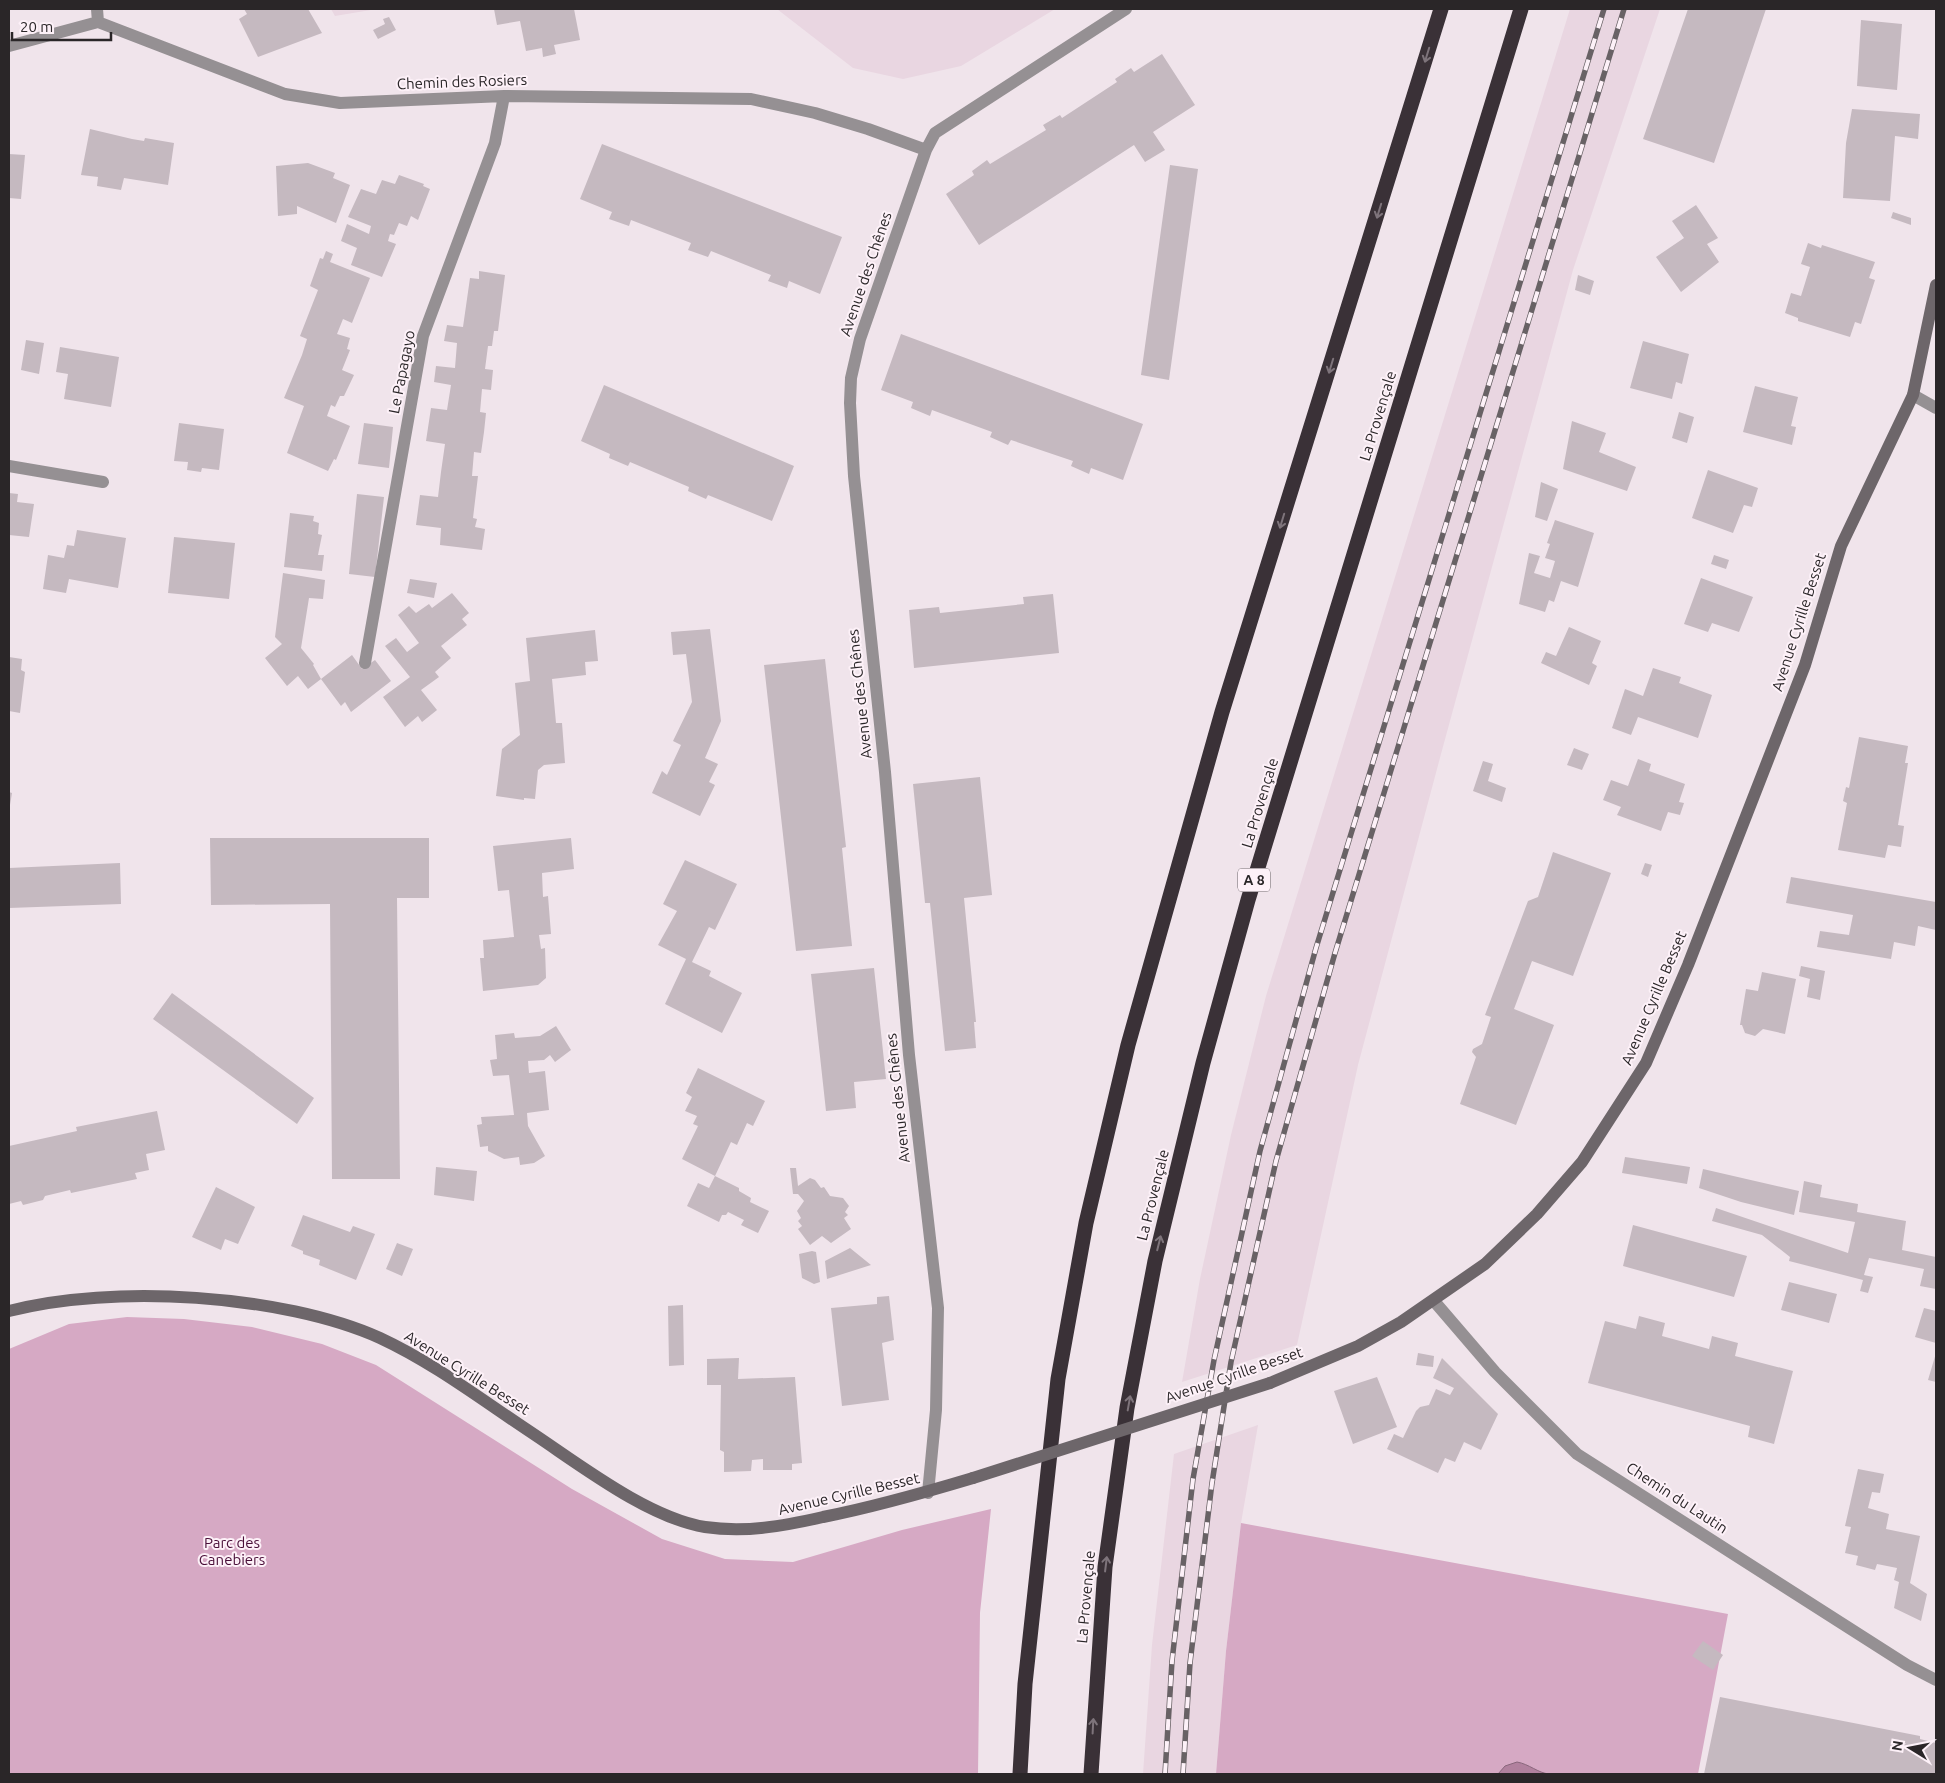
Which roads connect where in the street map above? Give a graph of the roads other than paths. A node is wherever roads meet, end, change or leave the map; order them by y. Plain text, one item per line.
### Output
1 (97, 9) edge
2 (1126, 9) edge
3 (1441, 9) edge
4 (1521, 9) edge
5 (98, 22) junction
6 (9, 46) edge
7 (504, 96) junction
8 (926, 150) junction
9 (1936, 284) edge
10 (1913, 395) junction
11 (1936, 408) edge
12 (9, 466) edge
13 (103, 482) dead end
14 (365, 664) dead end
15 (1434, 1301) junction
16 (9, 1311) edge
17 (928, 1493) junction
18 (1936, 1680) edge
19 (1020, 1774) edge
20 (1091, 1774) edge

1 - 5 street
2 - 8 street, Avenue des Chênes
3 -> 19 highway
20 -> 4 highway, La Provençale / A 8
5 - 6 street
5 - 7 street, Chemin des Rosiers
7 - 8 street, Chemin des Rosiers
7 - 14 street, Le Papagayo
8 - 17 street, Avenue des Chênes
9 - 10 main road, Avenue Cyrille Besset
10 - 11 street
10 - 15 main road, Avenue Cyrille Besset
12 - 13 street
15 - 17 main road, Avenue Cyrille Besset, bridge
15 - 18 street, Chemin du Lautin
16 - 17 main road, Avenue Cyrille Besset

